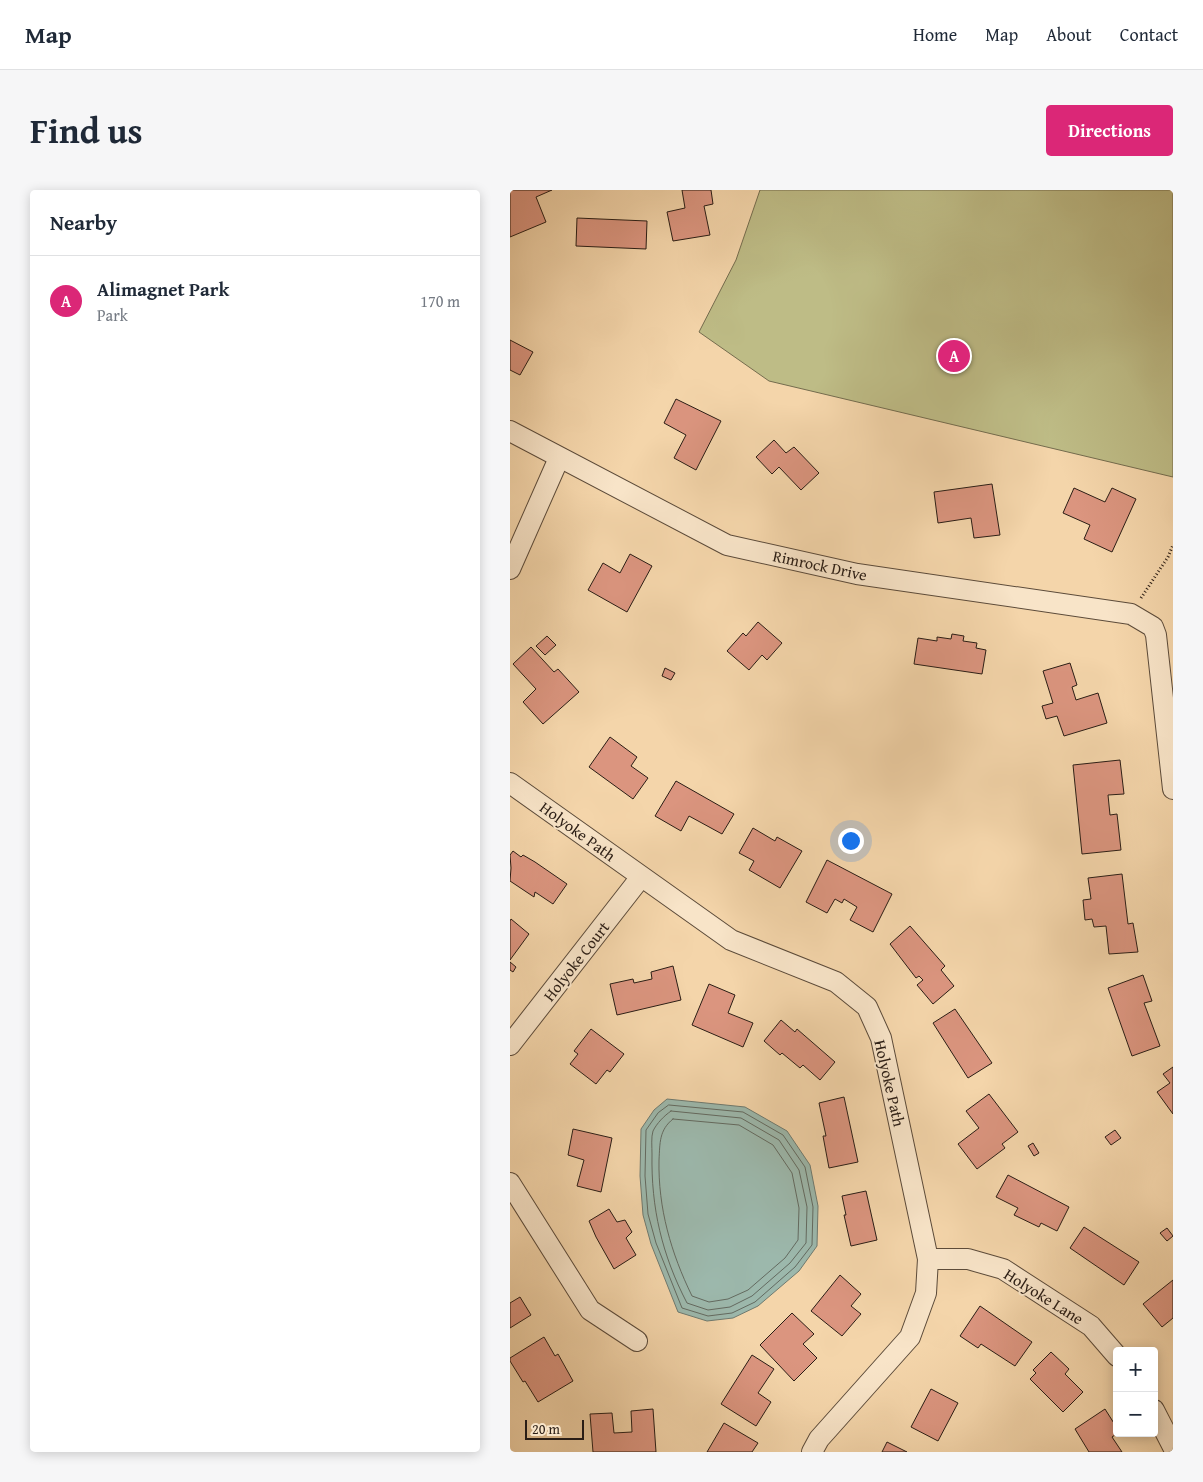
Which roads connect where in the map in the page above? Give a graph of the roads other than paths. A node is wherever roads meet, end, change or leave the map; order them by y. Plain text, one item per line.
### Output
1 (510, 431) edge
2 (560, 458) junction
3 (510, 569) edge
4 (510, 783) edge
5 (1173, 789) edge
6 (641, 877) junction
7 (510, 1046) edge
8 (510, 1183) edge
9 (928, 1258) junction
10 (638, 1341) dead end
11 (1113, 1351) edge
12 (1158, 1418) edge
13 (1173, 1447) edge
14 (812, 1452) edge

1 - 2 street, Rimrock Drive
2 - 3 street
2 - 5 street, Rimrock Drive
4 - 6 street, Holyoke Path
6 - 7 street, Holyoke Court
6 - 9 street, Holyoke Path
8 - 10 street
9 - 11 street, Holyoke Lane
9 - 14 street, Holyoke Path
12 - 13 street

